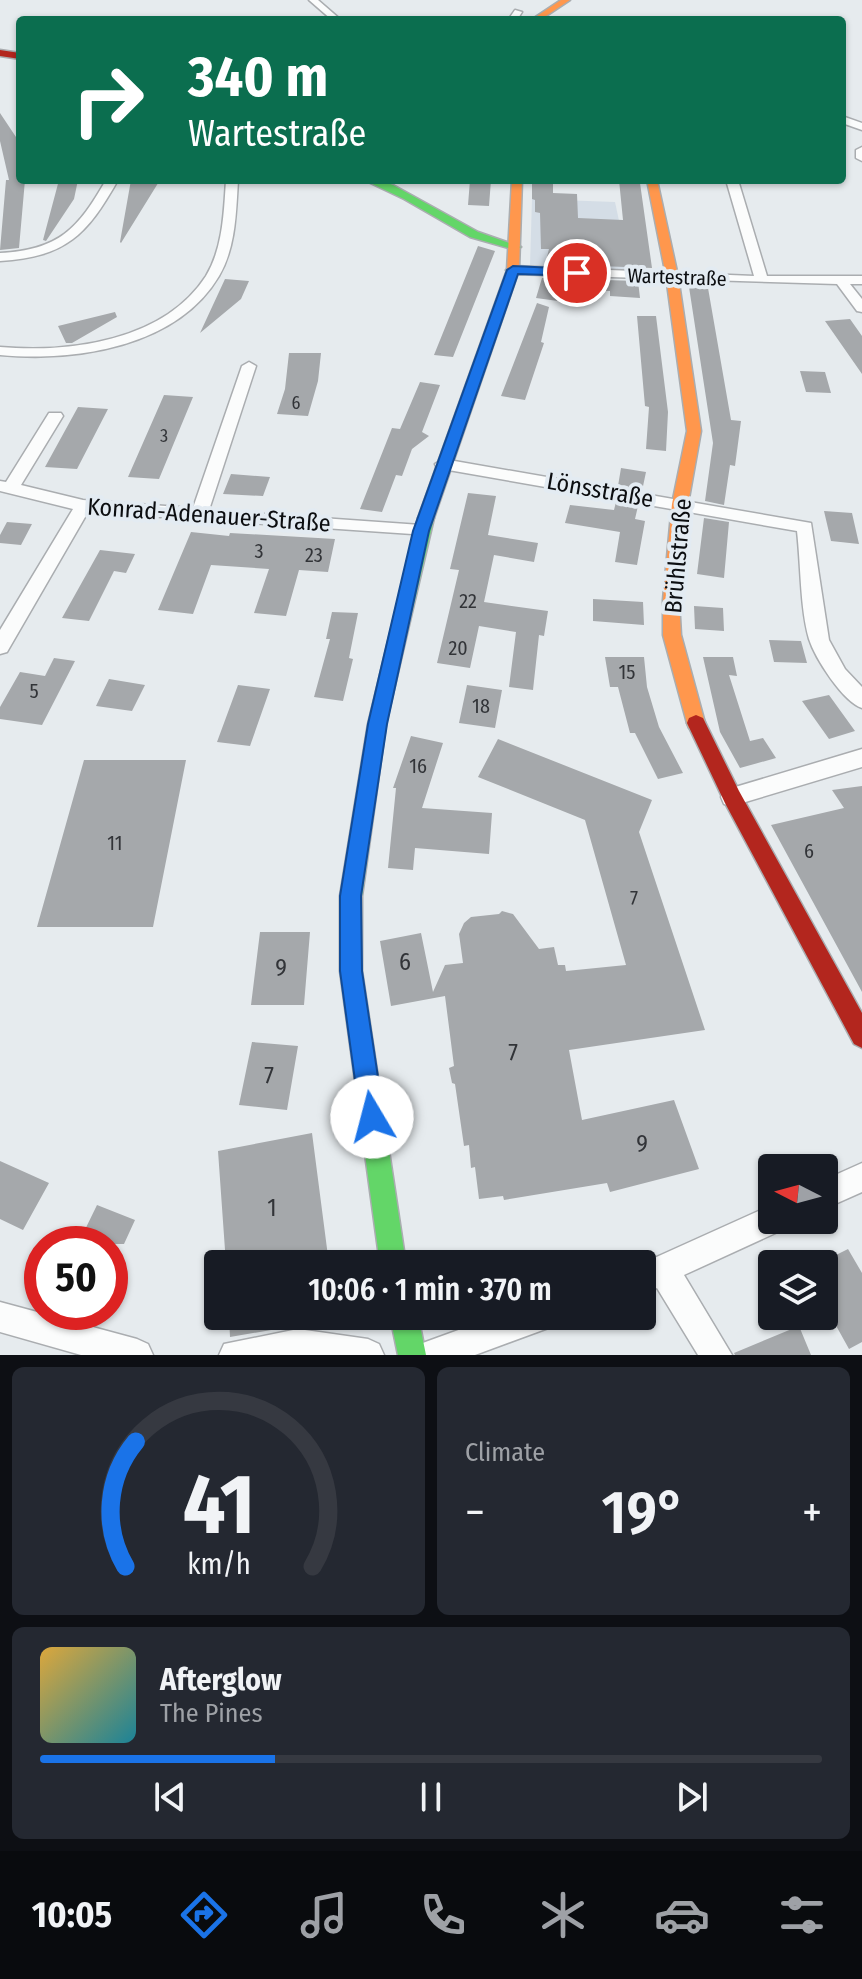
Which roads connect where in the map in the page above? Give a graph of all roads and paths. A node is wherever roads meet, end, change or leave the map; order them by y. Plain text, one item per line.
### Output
1 (313, 0) edge
2 (565, 0) edge
3 (332, 16) edge
4 (525, 16) edge
5 (862, 150) edge
6 (862, 158) edge
7 (110, 184) edge
8 (232, 184) edge
9 (382, 184) edge
10 (517, 184) edge
11 (653, 184) edge
12 (733, 184) edge
13 (515, 247) junction
14 (0, 257) edge
15 (513, 270) junction
16 (672, 276) junction
17 (762, 280) junction
18 (862, 280) edge
19 (842, 282) junction
20 (862, 308) edge
21 (0, 351) edge
22 (249, 366) dead end
23 (55, 416) dead end
24 (443, 464) junction
25 (5, 487) edge
26 (680, 504) junction
27 (83, 506) junction
28 (199, 515) junction
29 (421, 531) junction
30 (0, 647) edge
31 (862, 700) edge
32 (862, 758) edge
33 (732, 797) junction
34 (862, 1036) edge
35 (862, 1177) edge
36 (838, 1188) edge
37 (758, 1226) edge
38 (391, 1250) edge
39 (656, 1274) edge
40 (656, 1279) edge
41 (0, 1317) edge
42 (407, 1330) edge
43 (501, 1330) edge
44 (137, 1355) edge
45 (235, 1355) edge
46 (368, 1355) edge
47 (412, 1355) edge
48 (431, 1355) edge
49 (716, 1355) edge

1 - 3 street
2 - 4 street
5 - 6 street
7 - 14 street
8 - 21 street
9 - 13 street
10 - 13 street
11 - 16 street, Brühlstraße
12 - 17 street
13 - 15 street
15 - 16 street, Wartestraße
15 - 24 street
16 - 17 street, Wartestraße
16 - 26 street, Brühlstraße
17 - 19 street, Wartestraße
18 - 19 street, Wartestraße
19 - 20 street
22 - 28 street
23 - 25 street
24 - 26 street, Lönsstraße
24 - 29 street
25 - 27 street, Konrad-Adenauer-Straße
26 - 31 street, Lönsstraße
26 - 33 street, Brühlstraße
27 - 28 street, Konrad-Adenauer-Straße
27 - 30 street
28 - 29 street, Konrad-Adenauer-Straße
29 - 38 street
32 - 33 street
33 - 34 street, Brühlstraße
35 - 36 street
37 - 39 street
40 - 49 street
41 - 44 street
42 - 47 street
43 - 48 street
45 - 46 street

